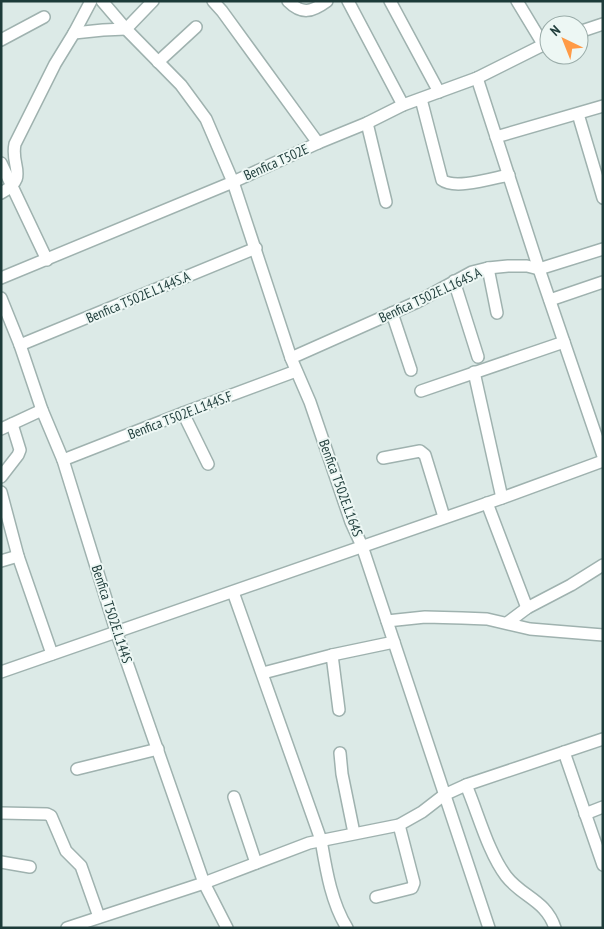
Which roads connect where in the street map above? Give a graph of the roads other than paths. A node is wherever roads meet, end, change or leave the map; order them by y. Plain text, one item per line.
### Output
1 (91, 1) edge
2 (102, 1) edge
3 (153, 1) edge
4 (213, 1) edge
5 (288, 1) edge
6 (327, 1) edge
7 (348, 1) edge
8 (390, 1) edge
9 (517, 1) edge
10 (44, 17) dead end
11 (196, 28) dead end
12 (602, 28) edge
13 (126, 29) junction
14 (589, 30) edge
15 (74, 33) junction
16 (539, 33) edge
17 (1, 40) edge
18 (539, 47) edge
19 (158, 62) junction
20 (477, 78) junction
21 (439, 92) junction
22 (421, 99) junction
23 (403, 105) junction
24 (603, 106) edge
25 (578, 114) junction
26 (367, 123) junction
27 (496, 137) junction
28 (318, 143) junction
29 (1, 163) edge
30 (509, 175) junction
31 (233, 182) junction
32 (12, 187) junction
33 (1, 193) edge
34 (603, 198) edge
35 (386, 202) dead end
36 (256, 248) junction
37 (603, 250) edge
38 (47, 260) junction
39 (488, 268) junction
40 (539, 269) junction
41 (1, 278) edge
42 (454, 281) junction
43 (603, 282) edge
44 (1, 298) edge
45 (550, 300) junction
46 (392, 313) junction
47 (497, 313) dead end
48 (564, 342) junction
49 (20, 345) junction
50 (478, 357) dead end
51 (291, 358) junction
52 (411, 370) dead end
53 (296, 371) junction
54 (474, 372) junction
55 (421, 391) dead end
56 (42, 410) junction
57 (183, 413) junction
58 (12, 424) junction
59 (1, 429) edge
60 (603, 456) edge
61 (383, 458) dead end
62 (63, 460) junction
63 (603, 461) edge
64 (208, 464) dead end
65 (1, 477) edge
66 (1, 492) edge
67 (502, 498) junction
68 (488, 503) junction
69 (444, 517) junction
70 (362, 546) junction
71 (18, 556) junction
72 (1, 561) edge
73 (603, 565) edge
74 (233, 592) junction
75 (527, 608) junction
76 (387, 621) junction
77 (507, 623) junction
78 (116, 631) junction
79 (603, 635) edge
80 (394, 642) junction
81 (52, 654) junction
82 (332, 655) junction
83 (1, 672) edge
84 (263, 673) junction
85 (339, 710) dead end
86 (603, 739) edge
87 (158, 748) junction
88 (564, 752) junction
89 (340, 753) dead end
90 (77, 769) dead end
91 (466, 785) junction
92 (444, 795) junction
93 (234, 797) dead end
94 (603, 807) edge
95 (1, 813) edge
96 (585, 814) junction
97 (399, 825) junction
98 (354, 833) junction
99 (321, 840) junction
100 (1, 862) edge
101 (256, 863) junction
102 (603, 865) edge
103 (30, 867) dead end
104 (204, 883) junction
105 (376, 897) dead end
106 (99, 917) junction
107 (67, 928) edge
108 (227, 928) edge
109 (346, 928) edge
110 (489, 928) edge
111 (555, 928) edge

1 - 15 street
2 - 13 street, Benfica T502E.L164S
3 - 13 street
4 - 28 street
5 - 6 street
7 - 23 street
8 - 21 street
9 - 16 street
10 - 17 street
11 - 19 street
12 - 14 street
13 - 15 street
13 - 19 street, Benfica T502E.L164S
15 - 32 street
18 - 20 street, Benfica T502E
19 - 31 street, Benfica T502E.L164S
20 - 21 street, Benfica T502E
20 - 27 street
21 - 22 street, Benfica T502E
22 - 23 street, Benfica T502E
22 - 30 street
23 - 26 street, Benfica T502E
24 - 25 street
25 - 27 street
25 - 34 street
26 - 28 street, Benfica T502E
26 - 35 street
27 - 30 street
28 - 31 street, Benfica T502E
29 - 32 street
30 - 40 street
31 - 36 street, Benfica T502E.L164S
31 - 38 street, Benfica T502E
32 - 33 street
32 - 38 street
36 - 49 street, Benfica T502E.L144S.A
36 - 51 street, Benfica T502E.L164S
37 - 40 street, Benfica T502E.L164S.A
38 - 41 street, Benfica T502E
39 - 40 street, Benfica T502E.L164S.A
39 - 42 street, Benfica T502E.L164S.A
39 - 47 street
40 - 45 street
42 - 46 street, Benfica T502E.L164S.A
42 - 50 street
43 - 45 street
44 - 49 street, Benfica T502E.L144S
45 - 48 street
46 - 51 street, Benfica T502E.L164S.A
46 - 52 street
48 - 54 street
48 - 60 street
49 - 56 street, Benfica T502E.L144S
51 - 53 street, Benfica T502E.L164S
53 - 57 street, Benfica T502E.L144S.F
53 - 70 street, Benfica T502E.L164S
54 - 55 street
54 - 67 street
56 - 58 street
56 - 62 street, Benfica T502E.L144S
57 - 62 street, Benfica T502E.L144S.F
57 - 64 street
58 - 59 street
58 - 65 street
61 - 69 street
62 - 78 street, Benfica T502E.L144S
63 - 67 street
66 - 71 street
67 - 68 street
68 - 69 street
68 - 75 street
69 - 70 street
70 - 74 street
70 - 76 street, Benfica T502E.L164S
71 - 72 street
71 - 81 street
73 - 75 street
74 - 78 street
74 - 84 street
75 - 77 street
76 - 77 street
76 - 80 street, Benfica T502E.L164S
77 - 79 street
78 - 81 street
78 - 87 street, Benfica T502E.L144S
80 - 82 street
80 - 92 street, Benfica T502E.L164S
81 - 83 street
82 - 84 street
82 - 85 street
84 - 99 street
86 - 88 street
87 - 90 street
87 - 104 street, Benfica T502E.L144S
88 - 91 street
88 - 96 street
89 - 98 street
91 - 92 street
91 - 111 street
92 - 97 street
92 - 110 street, Benfica T502E.L164S
93 - 101 street
94 - 96 street
95 - 106 street
96 - 102 street
97 - 98 street
97 - 105 street
98 - 99 street
99 - 101 street
99 - 109 street
100 - 103 street
101 - 104 street
104 - 106 street
104 - 108 street, Benfica T502E.L144S
106 - 107 street

